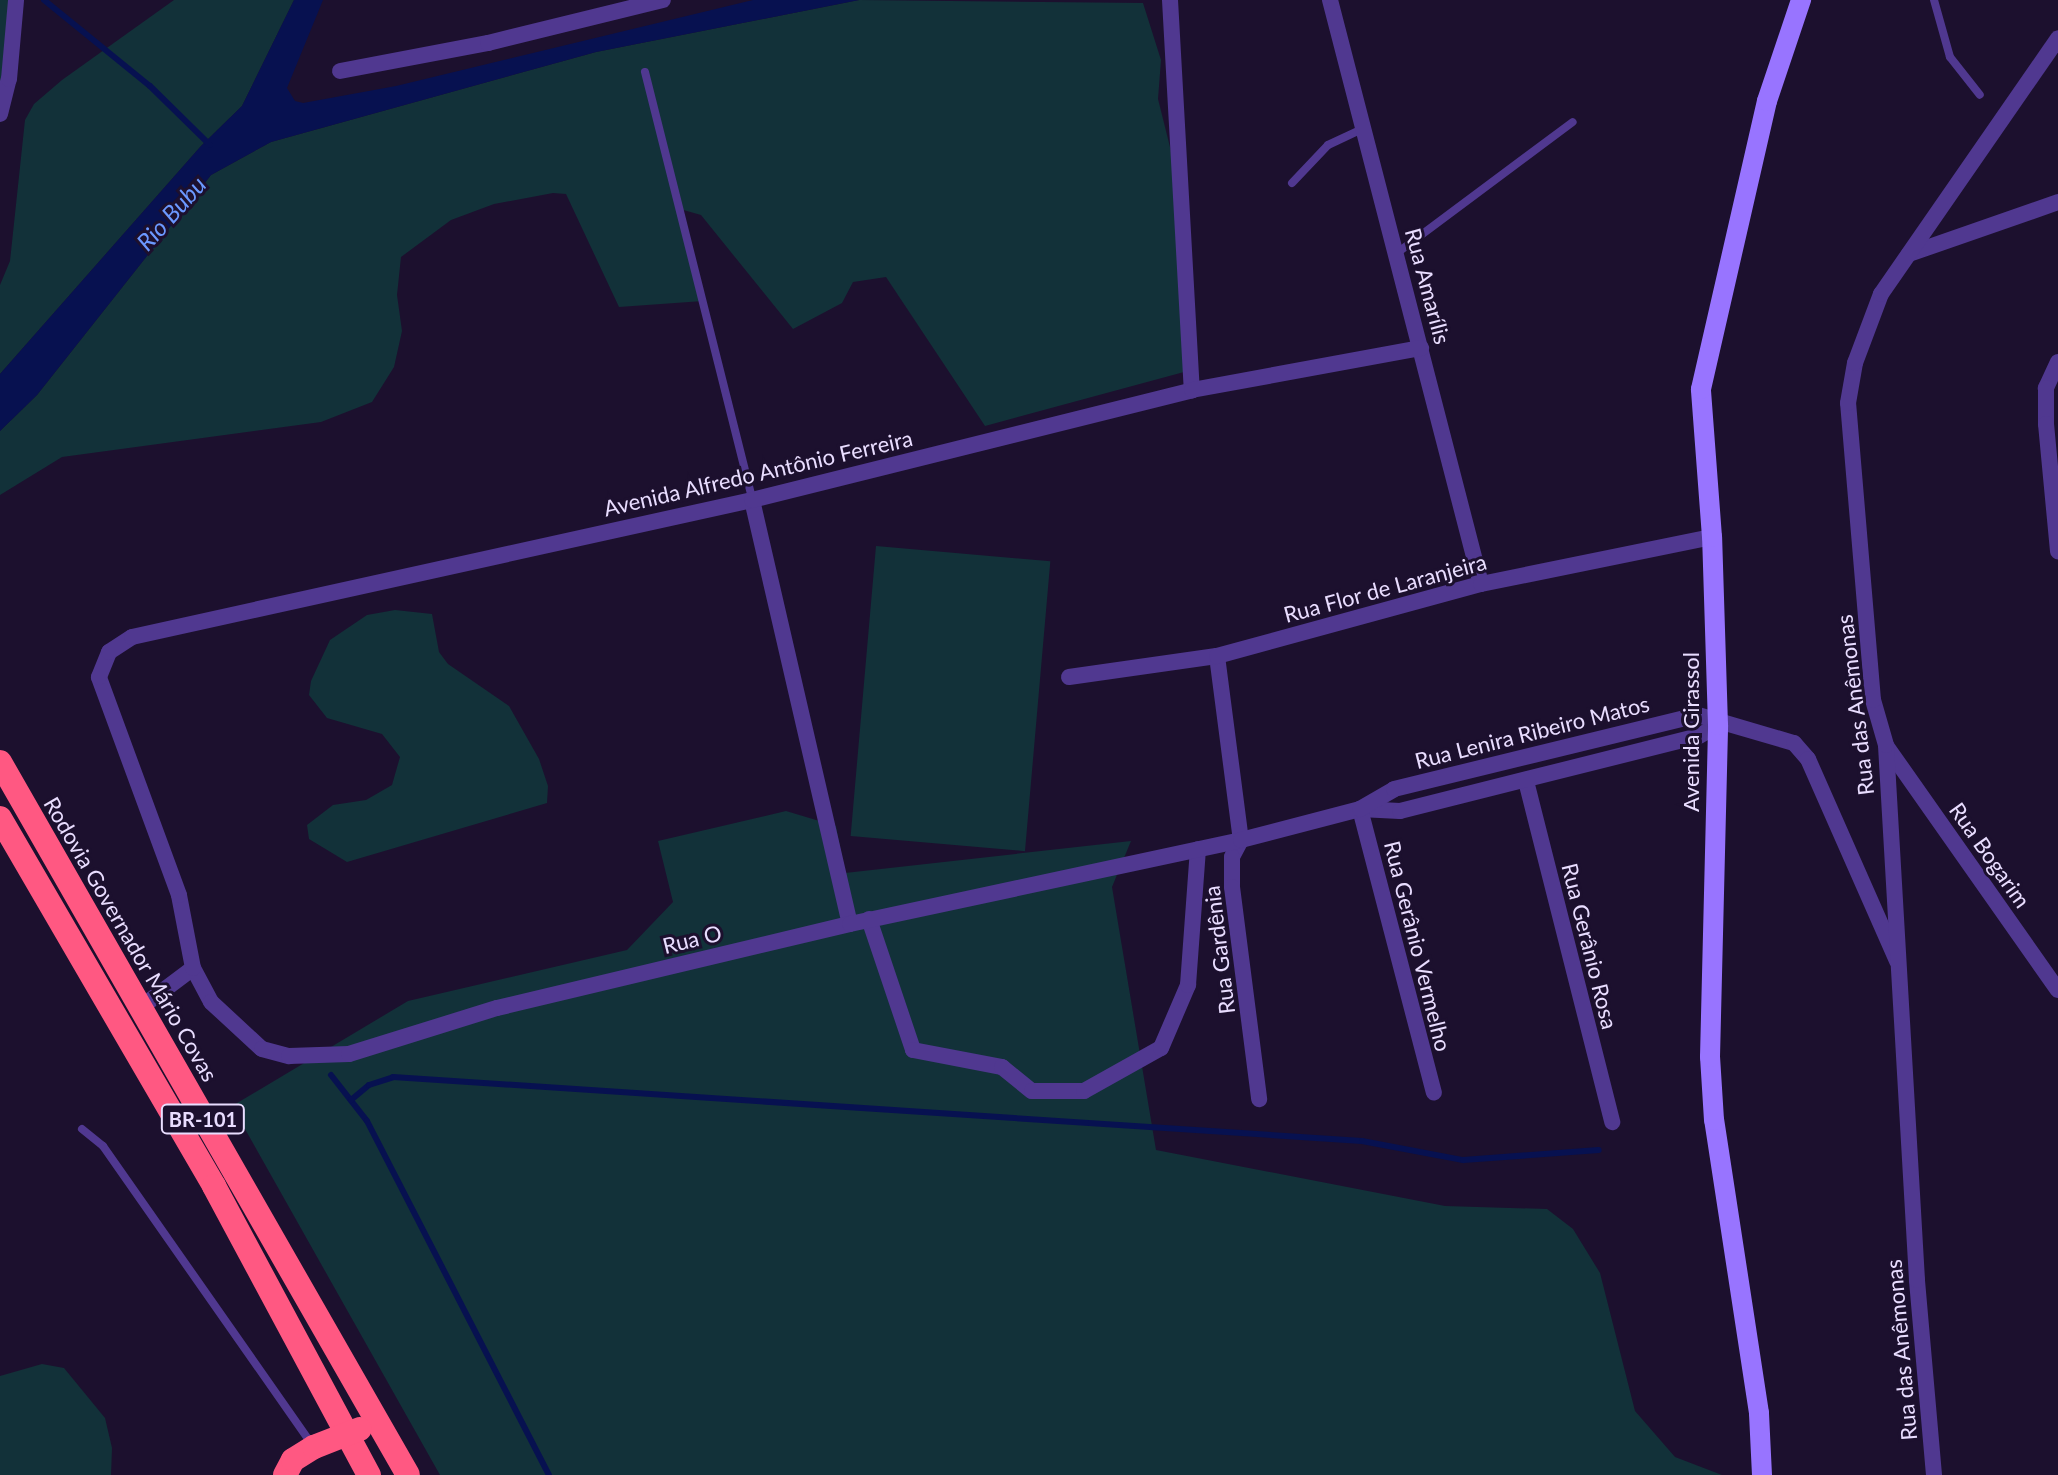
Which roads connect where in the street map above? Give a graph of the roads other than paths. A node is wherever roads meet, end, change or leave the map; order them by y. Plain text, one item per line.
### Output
1 (16, 0) edge
2 (663, 0) edge
3 (1170, 0) edge
4 (1330, 0) edge
5 (1801, 0) edge
6 (1934, 0) edge
7 (633, 3) edge
8 (2058, 38) edge
9 (340, 71) dead end
10 (645, 72) dead end
11 (1980, 95) dead end
12 (0, 114) edge
13 (1573, 122) dead end
14 (1364, 129) junction
15 (1292, 183) dead end
16 (2058, 202) edge
17 (1397, 253) junction
18 (1908, 254) junction
19 (1421, 348) junction
20 (2058, 362) edge
21 (1192, 390) junction
22 (752, 500) junction
23 (1712, 537) junction
24 (2058, 551) edge
25 (1481, 584) junction
26 (109, 652) joint
27 (1217, 656) junction
28 (1069, 677) dead end
29 (1718, 725) junction
30 (1886, 745) junction
31 (0, 762) edge
32 (1526, 781) junction
33 (1360, 809) junction
34 (0, 818) edge
35 (1241, 840) junction
36 (1198, 849) junction
37 (869, 919) junction
38 (850, 924) junction
39 (1897, 961) junction
40 (193, 968) junction
41 (2058, 990) edge
42 (140, 1008) junction
43 (1434, 1093) dead end
44 (1259, 1099) dead end
45 (1612, 1122) dead end
46 (82, 1129) dead end
47 (345, 1432) junction
48 (314, 1447) junction
49 (285, 1475) edge
50 (369, 1475) edge
51 (394, 1475) edge
52 (408, 1475) edge
53 (1762, 1475) edge
54 (1934, 1475) edge

1 - 12 street
2 - 7 street
3 - 21 street
4 - 14 street, Rua Amarílis
5 - 23 street, Avenida Girassol
6 - 11 lane
7 - 9 street
8 - 18 street, Rua das Anêmonas
10 - 22 lane
13 - 17 lane
14 - 15 lane
14 - 17 street, Rua Amarílis
16 - 18 street
17 - 19 street, Rua Amarílis
18 - 30 street, Rua das Anêmonas
19 - 21 street, Avenida Alfredo Antônio Ferreira
19 - 25 street, Rua Amarílis
20 - 24 street
21 - 22 street, Avenida Alfredo Antônio Ferreira
22 - 26 street, Avenida Alfredo Antônio Ferreira
22 - 38 street
23 - 25 street, Rua Flor de Laranjeira
23 - 29 street, Avenida Girassol
25 - 27 street, Rua Flor de Laranjeira
26 - 40 street, Rua O
27 - 28 street, Rua Flor de Laranjeira
27 - 35 street, Rua Gardênia
29 - 32 street, Rua Lenira Ribeiro Matos
29 - 33 street, Rua Lenira Ribeiro Matos
29 - 39 street, Rua Lenira Ribeiro Matos
29 - 53 street, Avenida Girassol
30 - 39 street, Rua das Anêmonas
30 - 41 street, Rua Bogarim
31 - 42 highway, Rodovia Governador Mário Covas / BR-101
32 - 33 street, Rua Lenira Ribeiro Matos
32 - 45 street, Rua Gerânio Rosa
33 - 35 street, Rua Lenira Ribeiro Matos
33 - 43 street, Rua Gerânio Vermelho
34 - 47 highway, BR-101
35 - 36 street, Rua O
35 - 44 street, Rua Gardênia
36 - 37 street, Rua O
36 - 37 street
37 - 38 street, Rua O
38 - 40 street, Rua O
39 - 54 street, Rua das Anêmonas
40 - 42 street
42 - 52 highway, Rodovia Governador Mário Covas / BR-101
46 - 48 lane
47 - 48 highway
47 - 50 highway, BR-101
47 - 51 highway
48 - 49 highway

